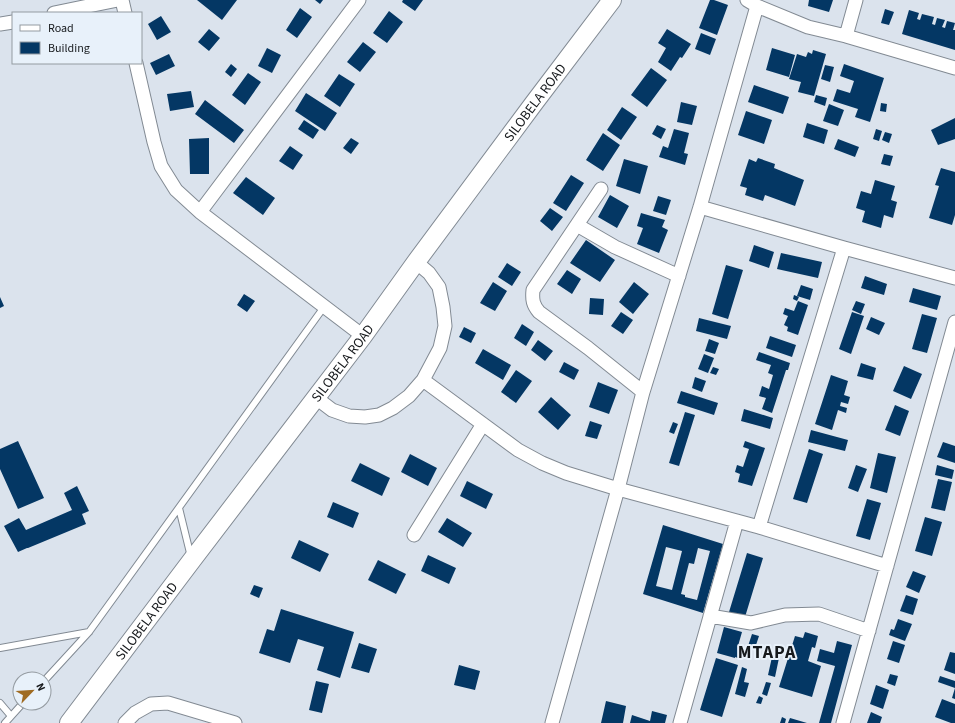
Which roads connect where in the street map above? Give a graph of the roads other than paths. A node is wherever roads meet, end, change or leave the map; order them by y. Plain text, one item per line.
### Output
1 (118, 0) edge
2 (122, 0) edge
3 (359, 0) edge
4 (612, 0) edge
5 (856, 0) edge
6 (752, 3) edge
7 (59, 12) edge
8 (124, 12) edge
9 (12, 22) edge
10 (0, 24) edge
11 (846, 36) junction
12 (136, 64) edge
13 (955, 68) edge
14 (601, 189) dead end
15 (700, 207) junction
16 (200, 212) junction
17 (577, 225) junction
18 (844, 248) junction
19 (416, 262) junction
20 (679, 276) junction
21 (955, 278) edge
22 (324, 307) junction
23 (955, 322) edge
24 (363, 336) junction
25 (424, 380) junction
26 (643, 392) junction
27 (315, 397) junction
28 (483, 424) junction
29 (618, 489) junction
30 (179, 508) junction
31 (737, 521) junction
32 (759, 527) junction
33 (414, 535) dead end
34 (192, 560) junction
35 (887, 566) junction
36 (710, 616) junction
37 (869, 631) junction
38 (89, 632) junction
39 (0, 648) edge
40 (52, 672) edge
41 (0, 703) edge
42 (16, 711) edge
43 (11, 716) junction
44 (5, 723) edge
45 (70, 723) edge
46 (125, 723) edge
47 (235, 723) edge
48 (552, 723) edge
49 (680, 723) edge
50 (843, 723) edge

1 - 7 street
2 - 8 street
3 - 16 street
4 - 19 street, SILOBELA ROAD
5 - 11 street
6 - 11 street
6 - 15 street
9 - 10 street
11 - 13 street
12 - 16 street
14 - 17 street
15 - 18 street
15 - 20 street
16 - 22 street
17 - 20 street
17 - 26 street
18 - 21 street
18 - 32 street
19 - 24 street, SILOBELA ROAD
19 - 25 street
20 - 26 street
22 - 24 street
22 - 30 lane
23 - 35 street
24 - 27 street, SILOBELA ROAD
25 - 27 street
25 - 28 street
26 - 29 street
27 - 34 street, SILOBELA ROAD
28 - 29 street
28 - 33 street
29 - 31 street
29 - 48 street
30 - 34 lane
30 - 38 lane
31 - 32 street
31 - 36 street
32 - 35 street
34 - 45 street, SILOBELA ROAD
35 - 37 street
36 - 37 street
36 - 49 street
37 - 50 street
38 - 39 lane
38 - 40 lane
41 - 43 lane
42 - 43 lane
43 - 44 lane
46 - 47 street

